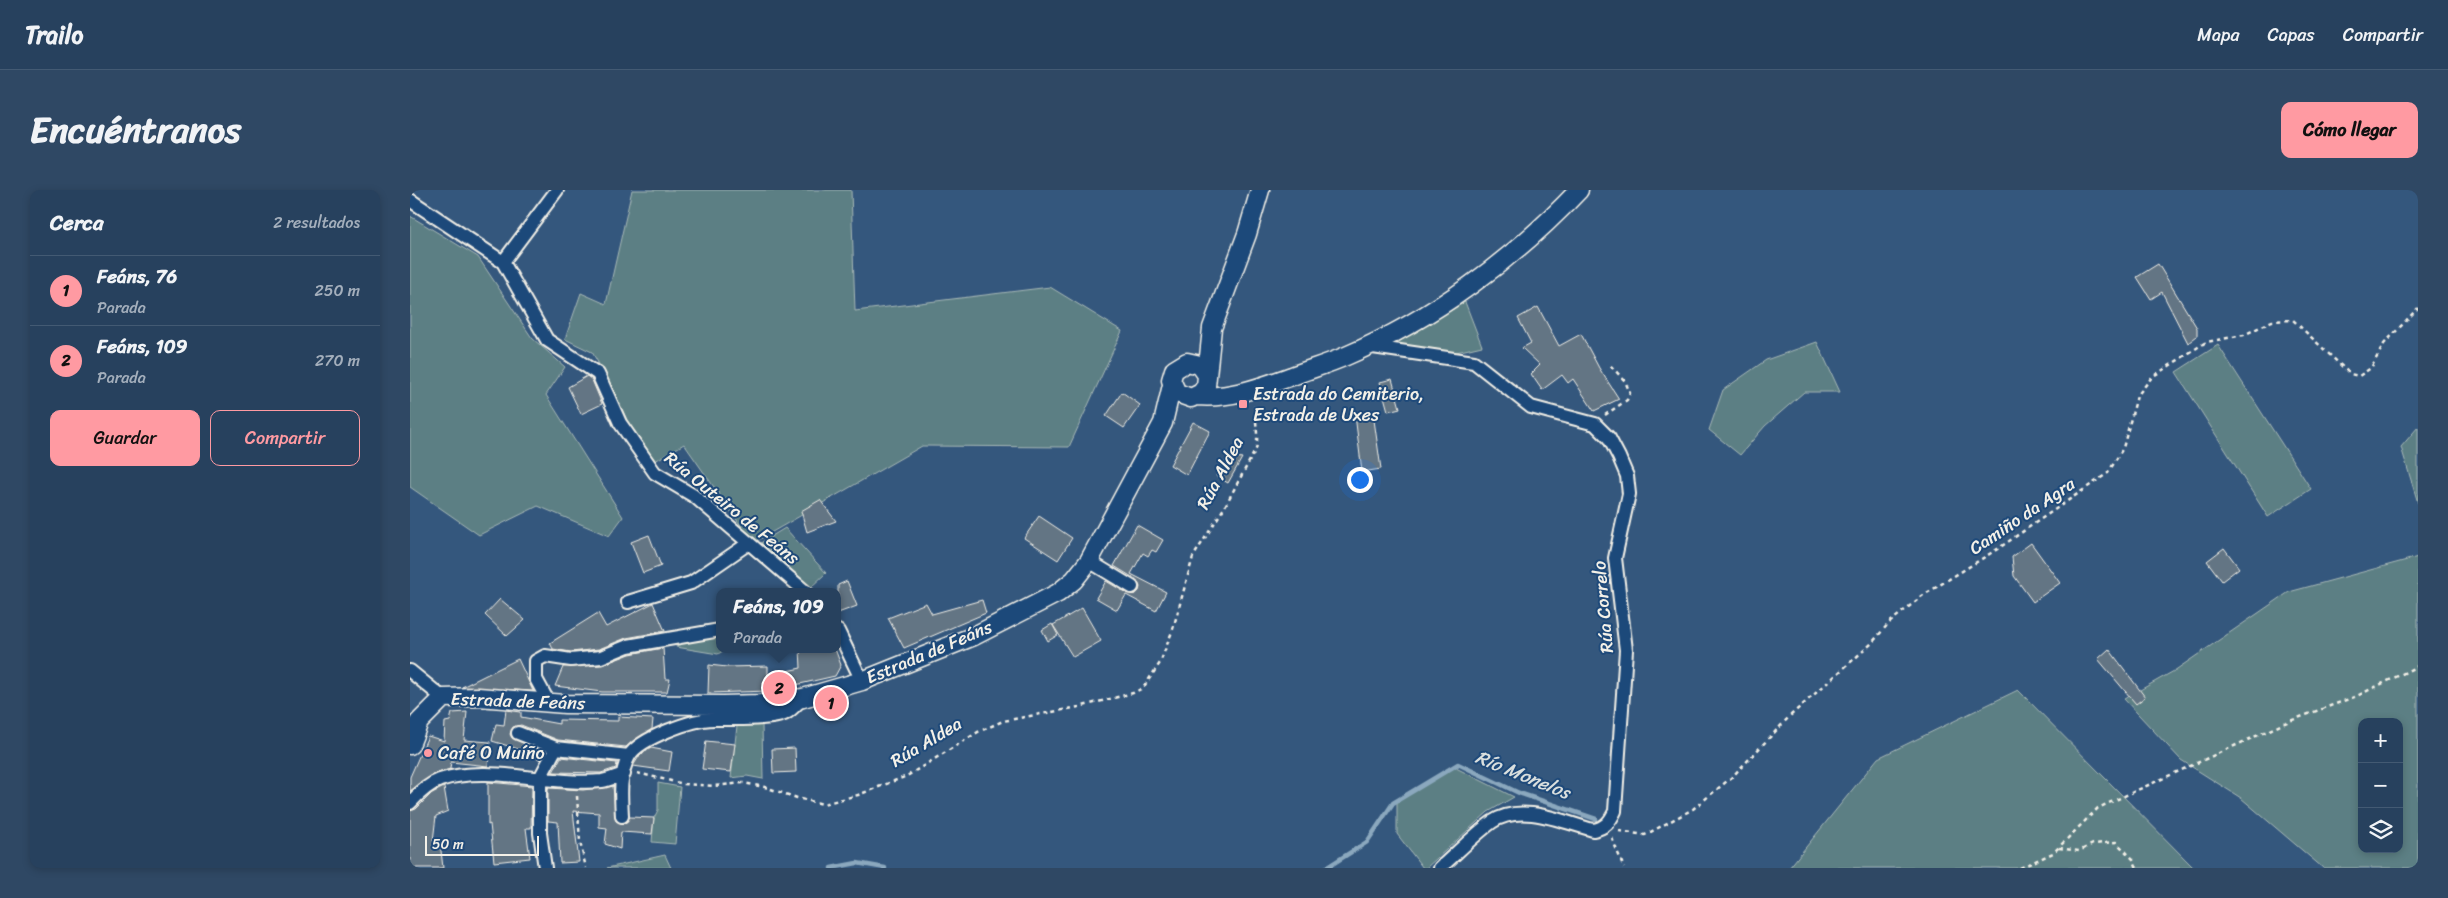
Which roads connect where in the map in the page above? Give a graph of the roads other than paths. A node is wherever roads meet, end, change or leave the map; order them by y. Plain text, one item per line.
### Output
1 (557, 190) edge
2 (1260, 190) edge
3 (1579, 190) edge
4 (410, 200) edge
5 (503, 262) junction
6 (1212, 328) junction
7 (1366, 346) junction
8 (1181, 364) junction
9 (1207, 378) junction
10 (1172, 385) junction
11 (1255, 387) junction
12 (1194, 397) junction
13 (1163, 423) junction
14 (750, 543) junction
15 (1088, 561) junction
16 (801, 588) edge
17 (1132, 588) dead end
18 (628, 602) dead end
19 (716, 631) edge
20 (841, 637) edge
21 (410, 671) edge
22 (862, 681) junction
23 (443, 698) junction
24 (803, 698) junction
25 (549, 703) junction
26 (518, 733) dead end
27 (410, 745) edge
28 (556, 748) junction
29 (629, 756) junction
30 (624, 774) junction
31 (540, 778) junction
32 (410, 803) edge
33 (622, 816) dead end
34 (544, 868) edge
35 (1440, 868) edge

1 - 5 street
2 - 6 street, Estrada de Feáns
3 - 7 street
4 - 5 street
5 - 14 street, Rúa Outeiro de Feáns
6 - 8 street, Estrada de Feáns
6 - 9 street, Estrada de Feáns
7 - 11 street
7 - 35 street, Rúa Correlo
8 - 9 street
8 - 10 street, Estrada de Feáns
9 - 11 street
9 - 12 street, Estrada de Feáns
10 - 12 street
10 - 13 street, Estrada de Feáns
11 - 12 street
12 - 13 street, Estrada de Feáns
13 - 15 street, Estrada de Feáns
14 - 16 street, Rúa Outeiro de Feáns
14 - 18 street
15 - 17 street
15 - 22 street, Estrada de Feáns
19 - 25 street
20 - 22 street
21 - 23 street
22 - 24 street, Estrada de Feáns
23 - 25 street, Estrada de Feáns
23 - 27 street, Estrada de Feáns
24 - 25 street, Estrada de Feáns
24 - 29 street
26 - 28 street
28 - 29 street
28 - 31 street
29 - 30 street
30 - 31 street
30 - 33 street
31 - 32 street
31 - 34 street

